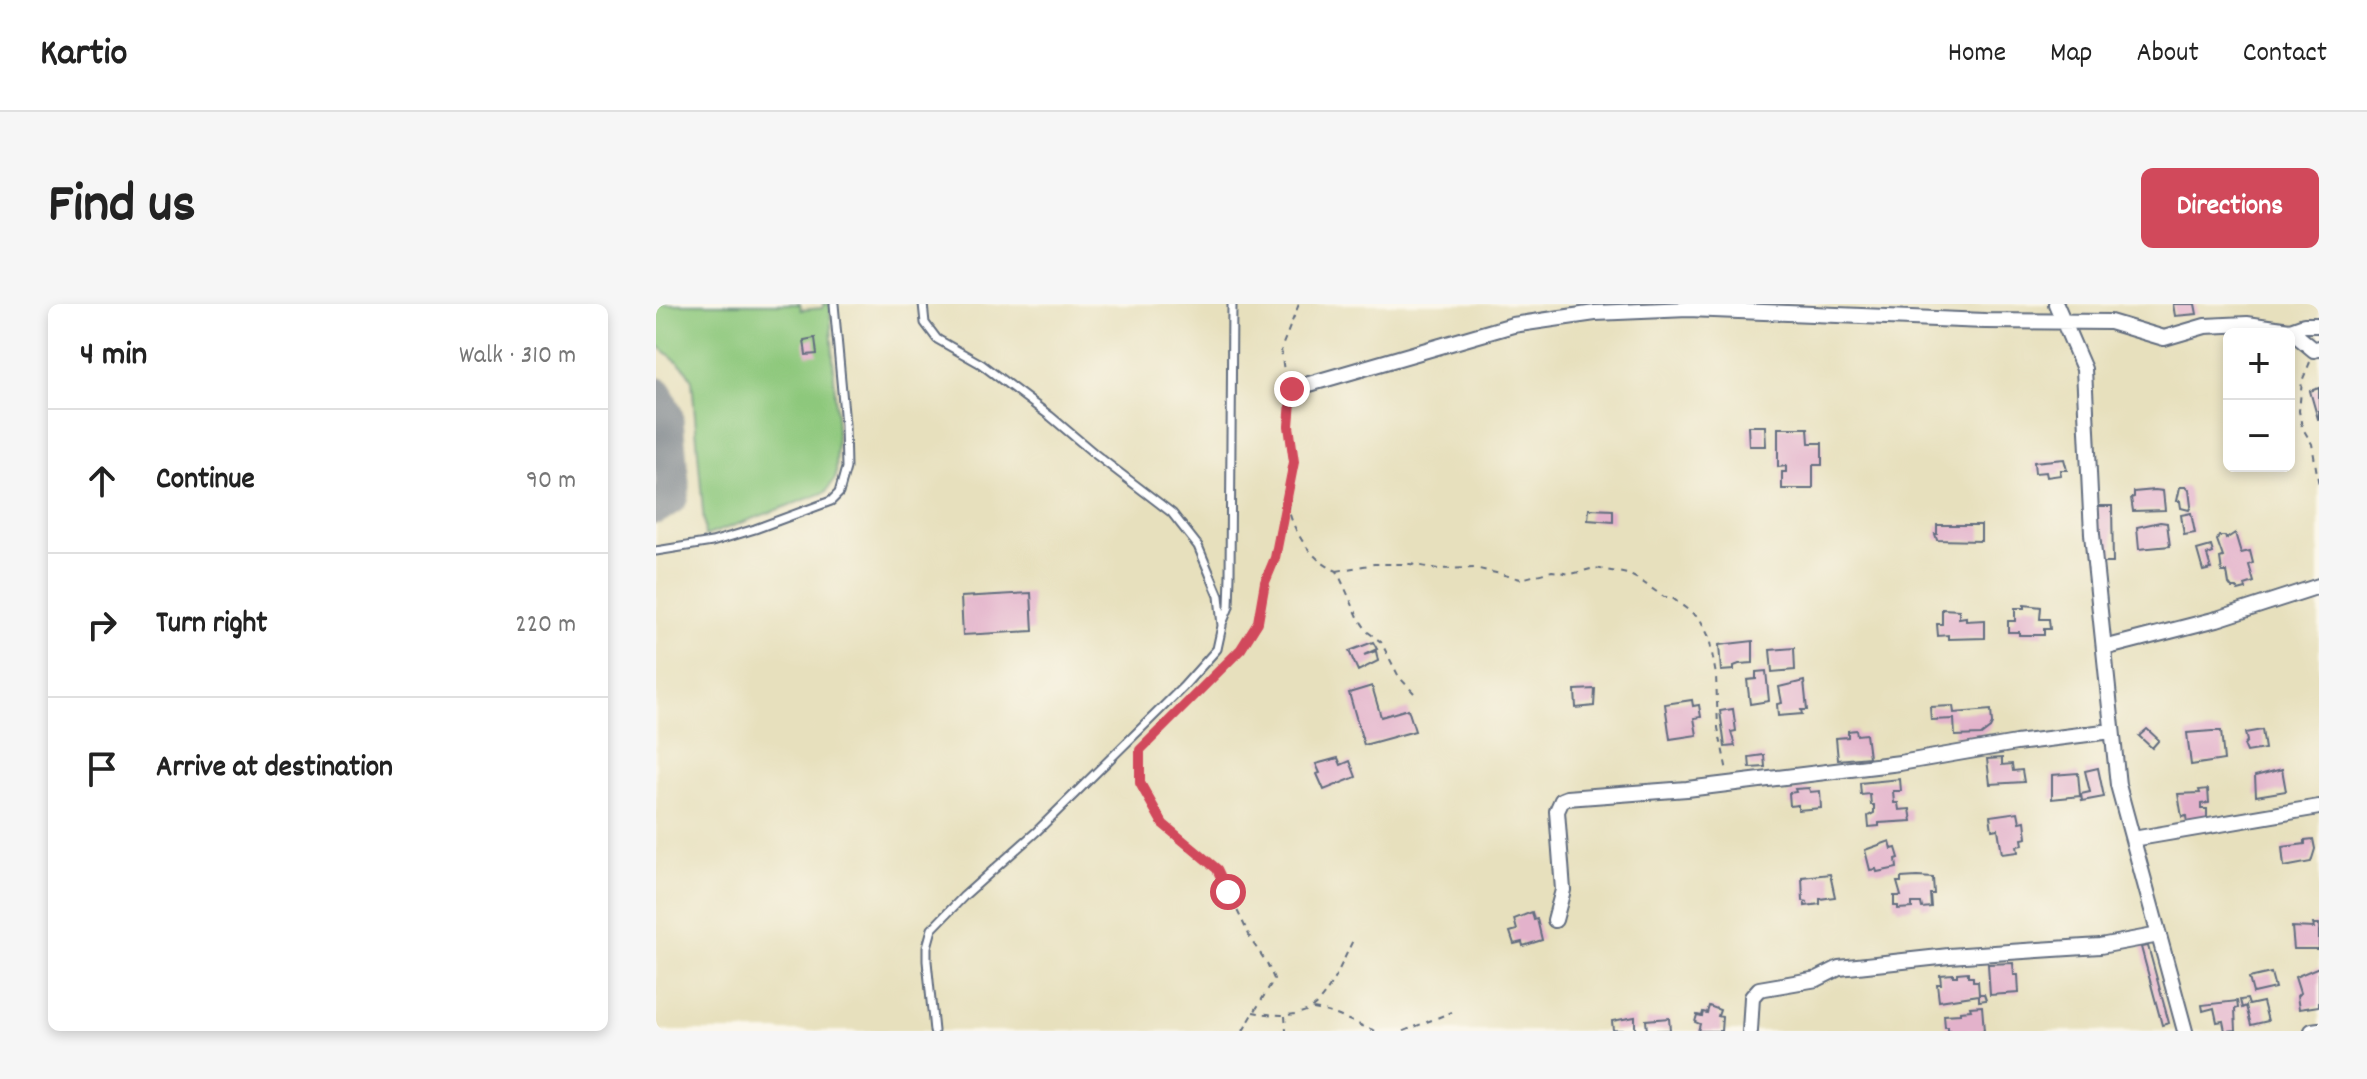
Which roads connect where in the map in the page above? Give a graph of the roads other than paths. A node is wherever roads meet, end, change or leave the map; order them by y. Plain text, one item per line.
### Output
1 (834, 304) edge
2 (923, 304) edge
3 (1232, 304) edge
4 (2056, 304) edge
5 (2064, 321) junction
6 (2319, 325) edge
7 (2276, 328) edge
8 (2295, 328) edge
9 (2295, 334) edge
10 (2317, 349) edge
11 (1292, 389) road end
12 (656, 551) edge
13 (2319, 586) edge
14 (1222, 626) junction
15 (2104, 648) junction
16 (2112, 731) junction
17 (2319, 807) edge
18 (2133, 839) junction
19 (1555, 920) dead end
20 (2159, 935) junction
21 (2319, 1030) edge
22 (934, 1031) edge
23 (1750, 1031) edge
24 (2185, 1031) edge
25 (2312, 1031) edge

1 - 12 lane
2 - 14 lane
3 - 14 lane
4 - 5 street
5 - 7 street
5 - 11 street
5 - 15 street
6 - 8 street
9 - 10 street
13 - 15 street
14 - 22 lane
15 - 16 street
16 - 18 street
16 - 19 street
17 - 18 street
18 - 20 street
20 - 23 street
20 - 24 street
21 - 25 street

